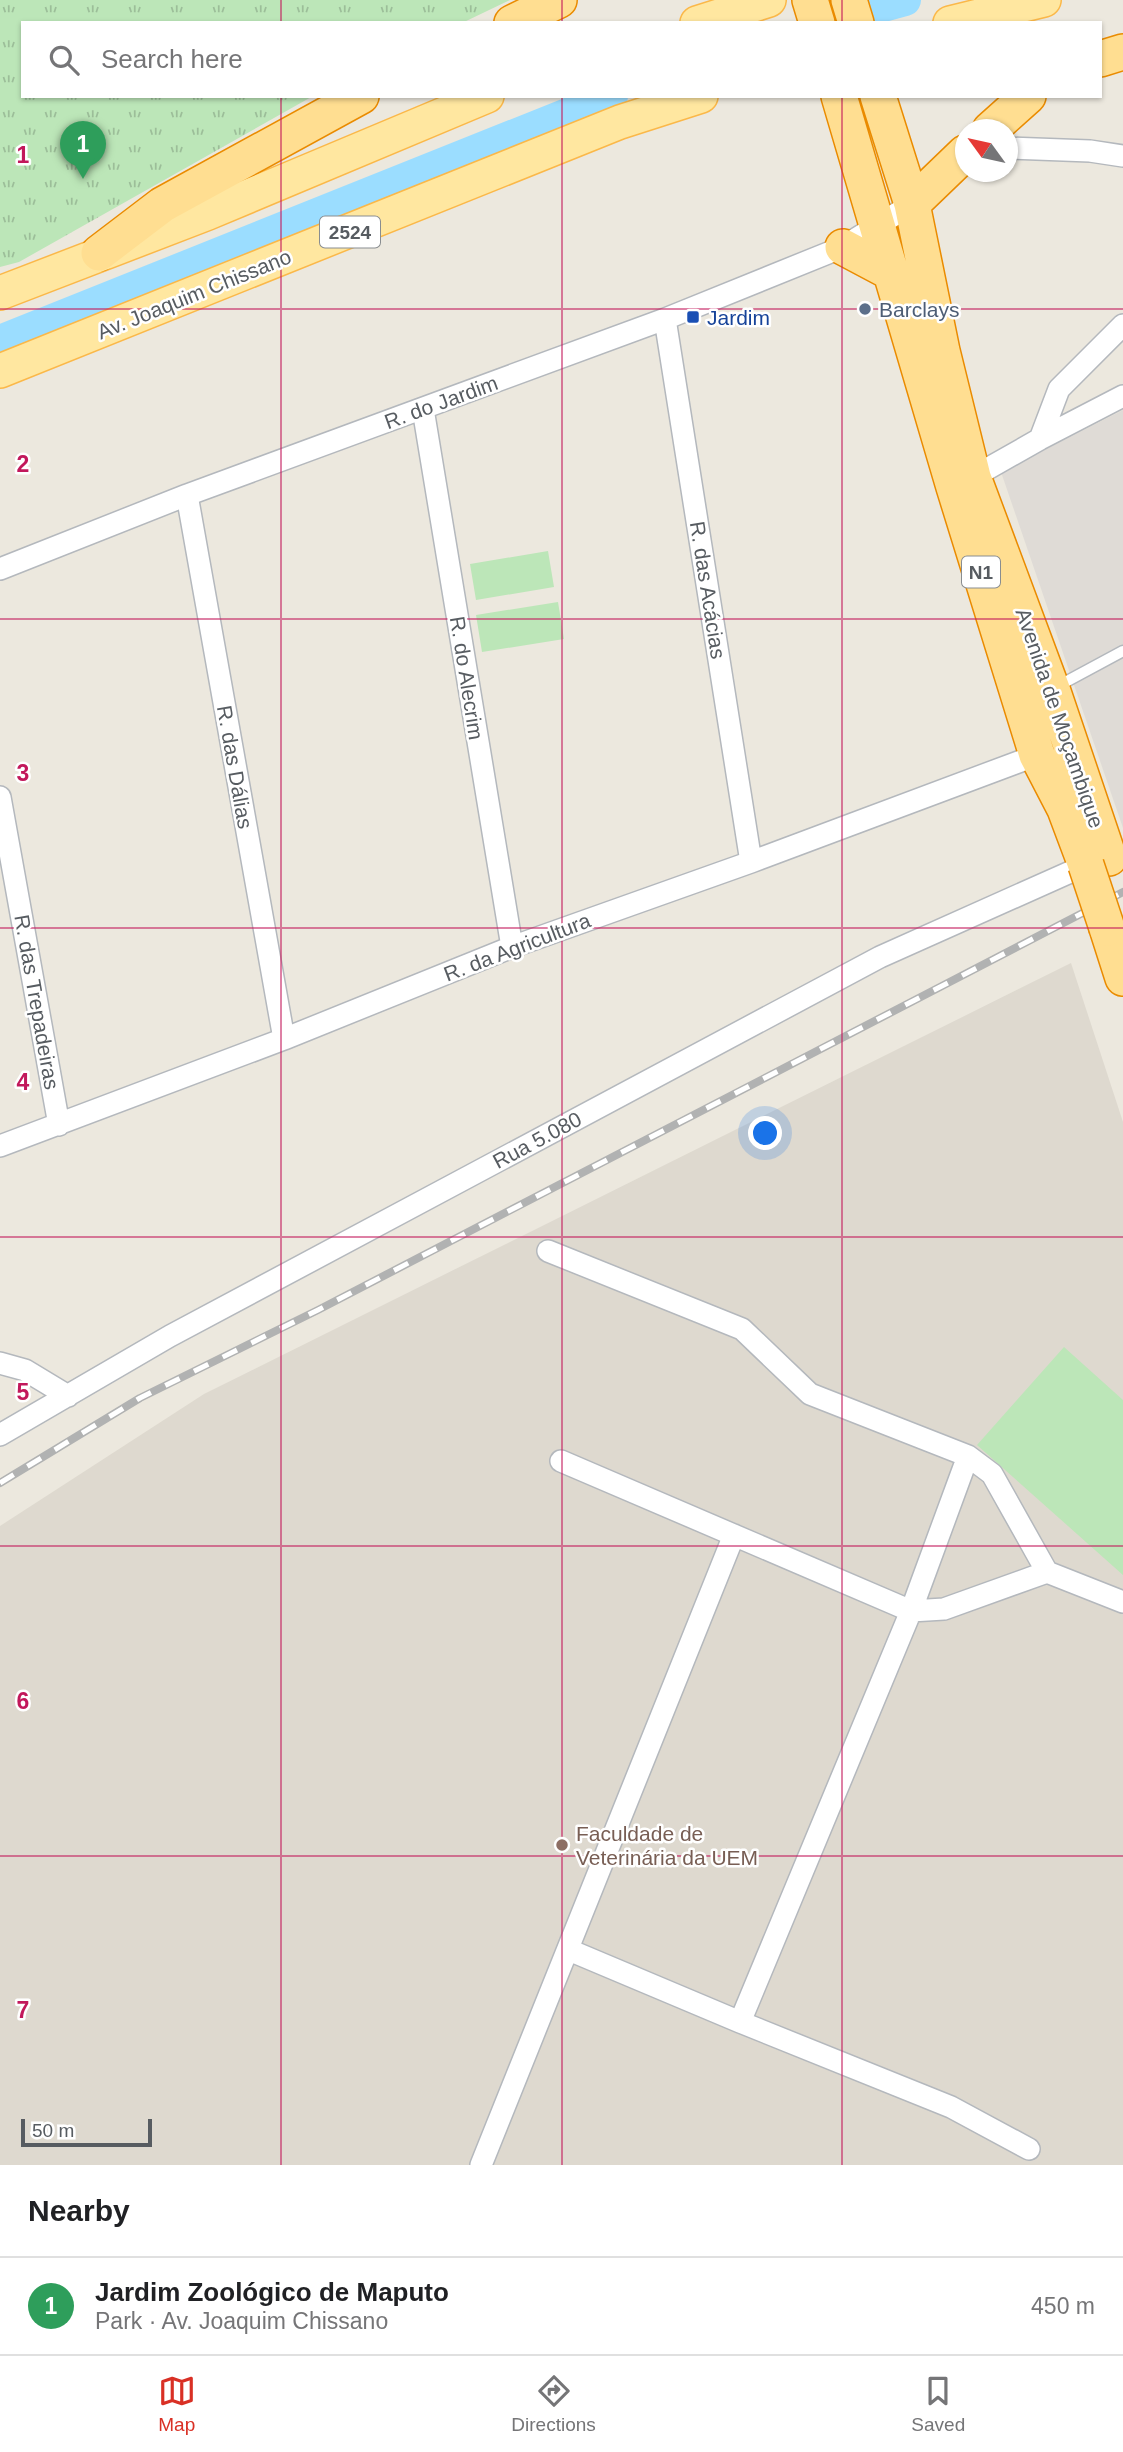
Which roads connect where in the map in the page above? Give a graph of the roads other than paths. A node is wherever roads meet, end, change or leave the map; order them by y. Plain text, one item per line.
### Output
1 (559, 0) edge
2 (769, 0) edge
3 (810, 0) edge
4 (849, 0) edge
5 (1044, 0) edge
6 (516, 21) edge
7 (703, 21) edge
8 (816, 21) edge
9 (855, 21) edge
10 (958, 21) edge
11 (1123, 52) edge
12 (1102, 58) edge
13 (357, 98) edge
14 (482, 98) edge
15 (695, 98) edge
16 (1026, 98) edge
17 (841, 106) edge
18 (881, 106) edge
19 (1002, 119) edge
20 (1018, 148) edge
21 (1123, 156) edge
22 (955, 162) edge
23 (912, 203) junction
24 (879, 226) junction
25 (843, 247) junction
26 (99, 253) junction
27 (892, 273) junction
28 (0, 293) edge
29 (665, 319) junction
30 (1123, 325) edge
31 (0, 371) edge
32 (1123, 396) edge
33 (423, 408) junction
34 (1040, 439) junction
35 (974, 477) junction
36 (187, 495) junction
37 (0, 569) edge
38 (1123, 651) edge
39 (1052, 689) junction
40 (1037, 755) junction
41 (0, 797) edge
42 (1102, 849) junction
43 (751, 862) junction
44 (1115, 919) edge
45 (512, 947) junction
46 (1123, 978) edge
47 (284, 1038) junction
48 (59, 1125) junction
49 (0, 1146) edge
50 (548, 1251) dead end
51 (0, 1363) edge
52 (68, 1396) junction
53 (0, 1435) edge
54 (968, 1456) junction
55 (561, 1461) dead end
56 (734, 1535) junction
57 (1047, 1572) junction
58 (1123, 1602) edge
59 (911, 1611) junction
60 (569, 1950) junction
61 (740, 2022) junction
62 (1030, 2149) dead end
63 (481, 2165) edge

1 - 6 highway
2 - 7 main road
3 - 8 highway
4 - 9 highway
5 - 10 main road
11 - 12 highway
13 - 26 highway
14 - 26 main road
15 - 31 main road, Av. Joaquim Chissano / 2524
16 - 19 highway
17 - 24 highway, Avenida de Moçambique / N1
18 - 23 highway, N1
20 - 21 street
22 - 23 highway
23 - 24 street, R. do Jardim
23 - 35 highway, Avenida de Moçambique / N1
24 - 25 street, R. do Jardim
24 - 27 highway, Avenida de Moçambique / N1
25 - 27 highway
25 - 29 street, R. do Jardim
26 - 28 main road
27 - 40 highway, Avenida de Moçambique / N1
29 - 33 street, R. do Jardim
29 - 43 street, R. das Acácias
30 - 34 street
32 - 34 street
33 - 36 street, R. do Jardim
33 - 45 street, R. do Alecrim
34 - 35 street
35 - 39 highway, Avenida de Moçambique / N1
36 - 37 street, R. do Jardim
36 - 47 street, R. das Dálias
38 - 39 lane
39 - 42 highway, Avenida de Moçambique / N1
40 - 42 highway, Avenida de Moçambique / N1
40 - 43 street, R. da Agricultura
41 - 48 street, R. das Trepadeiras
42 - 44 highway, Avenida de Moçambique / N1, bridge
42 - 52 street, Rua 5.080
43 - 45 street, R. da Agricultura
44 - 46 highway, Avenida de Moçambique / N1
45 - 47 street, R. da Agricultura
47 - 48 street, R. da Agricultura
48 - 49 street, R. da Agricultura
50 - 54 street
51 - 52 street
52 - 53 street, Rua 5.080
54 - 57 street
54 - 59 street
55 - 56 street
56 - 59 street
56 - 60 street
57 - 58 street
57 - 59 street
59 - 61 street
60 - 61 street
60 - 63 street
61 - 62 street

